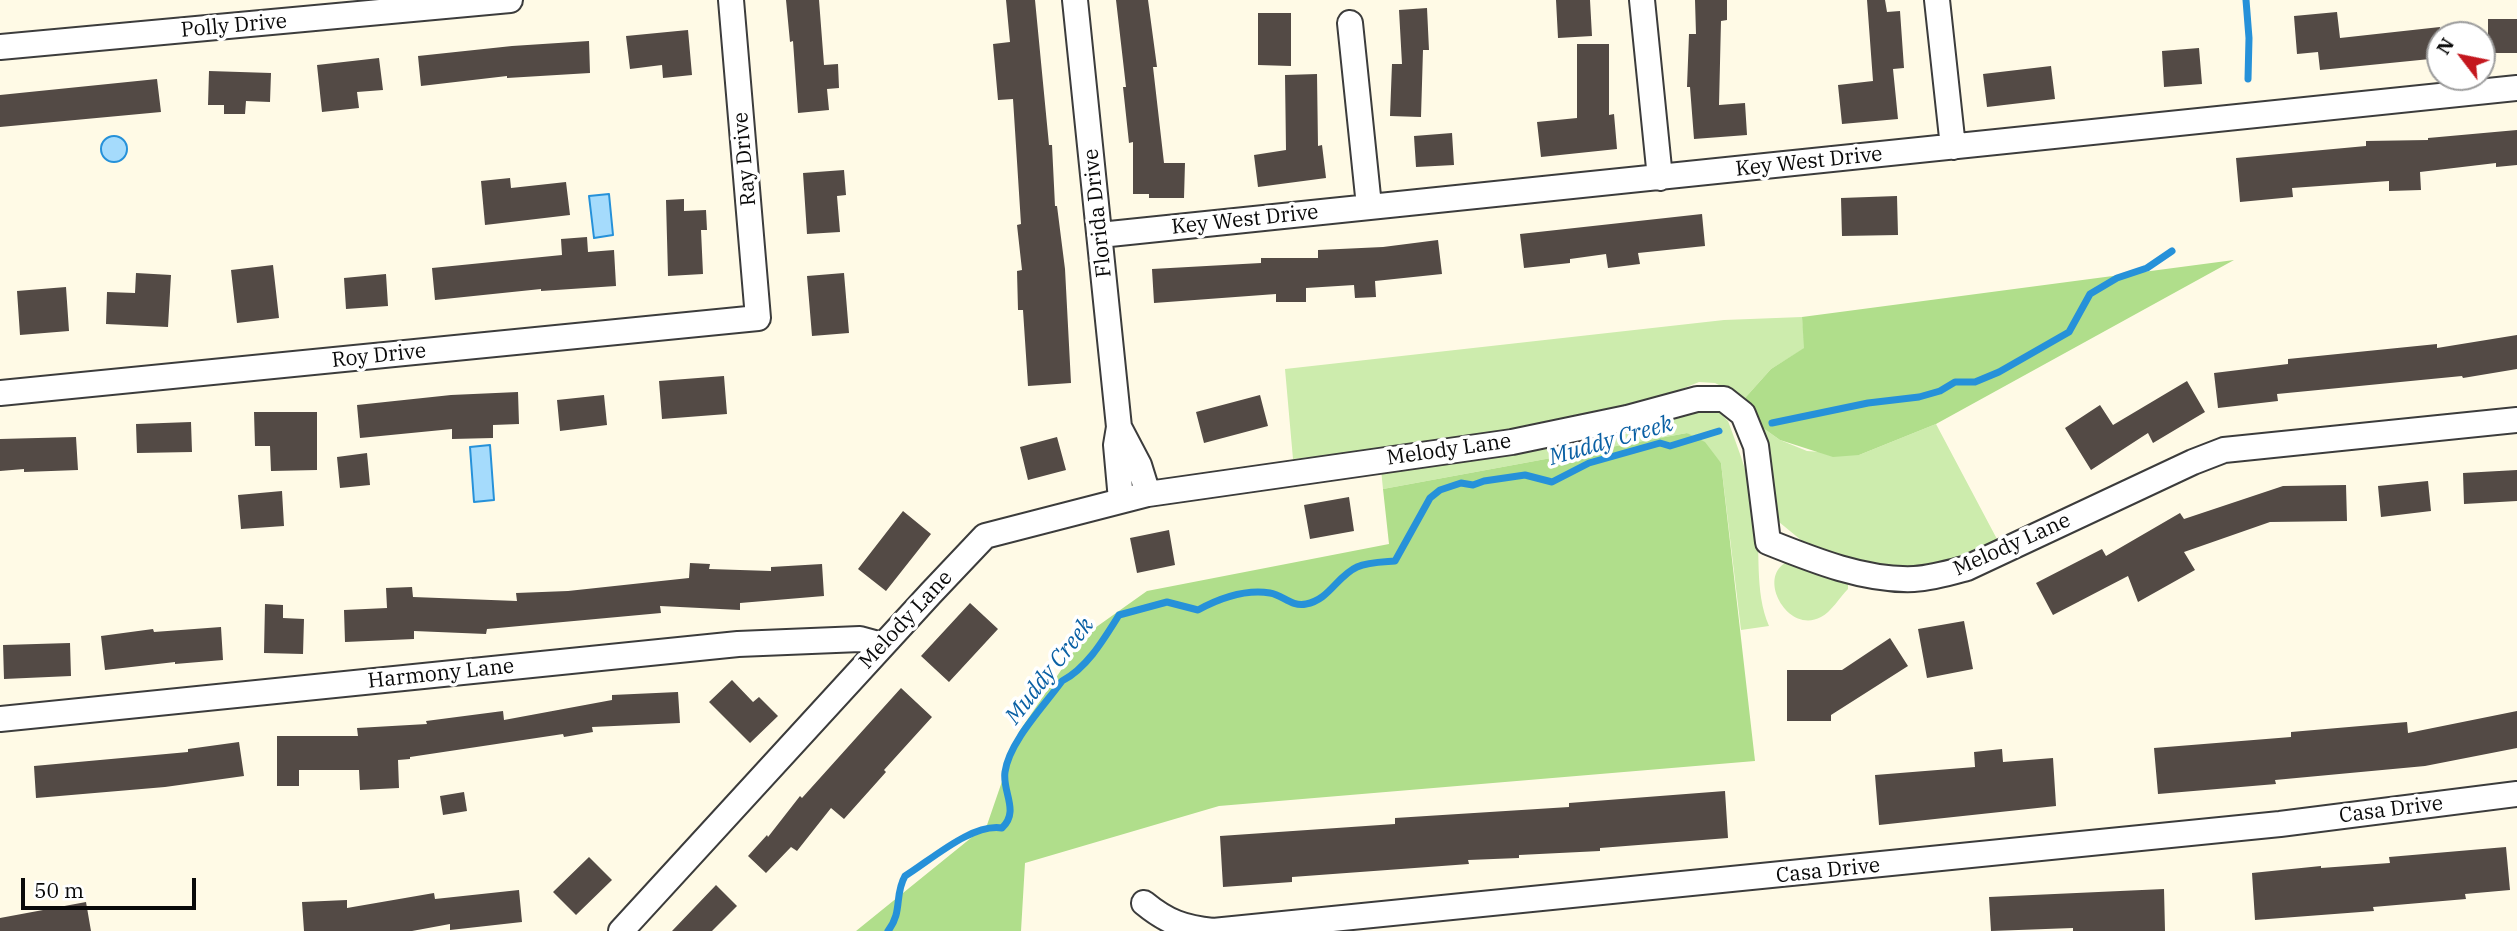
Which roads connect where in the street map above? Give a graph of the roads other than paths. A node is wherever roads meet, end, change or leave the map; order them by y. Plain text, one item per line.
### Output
1 (510, 0) edge
2 (732, 0) edge
3 (1075, 0) edge
4 (1642, 0) edge
5 (1937, 0) edge
6 (1350, 23) dead end
7 (0, 47) edge
8 (2517, 88) edge
9 (1953, 147) junction
10 (1660, 178) junction
11 (1369, 206) junction
12 (1100, 235) junction
13 (758, 318) joint
14 (0, 393) edge
15 (2517, 420) edge
16 (1119, 427) junction
17 (1148, 494) junction
18 (1121, 500) junction
19 (882, 645) junction
20 (0, 719) edge
21 (2517, 794) edge
22 (1144, 903) dead end
23 (621, 931) edge

1 - 7 street, Polly Drive
2 - 13 street, Ray Drive
3 - 12 street, Florida Drive
4 - 10 street
5 - 9 street
6 - 11 street
8 - 9 street, Key West Drive
9 - 10 street, Key West Drive
10 - 11 street, Key West Drive
11 - 12 street, Key West Drive
12 - 16 street, Florida Drive
13 - 14 street, Roy Drive
15 - 17 street, Melody Lane
16 - 17 street, Florida Drive
16 - 18 street, Florida Drive
17 - 18 street, Melody Lane
18 - 19 street, Melody Lane
19 - 20 street, Harmony Lane
19 - 23 street, Melody Lane
21 - 22 street, Casa Drive

